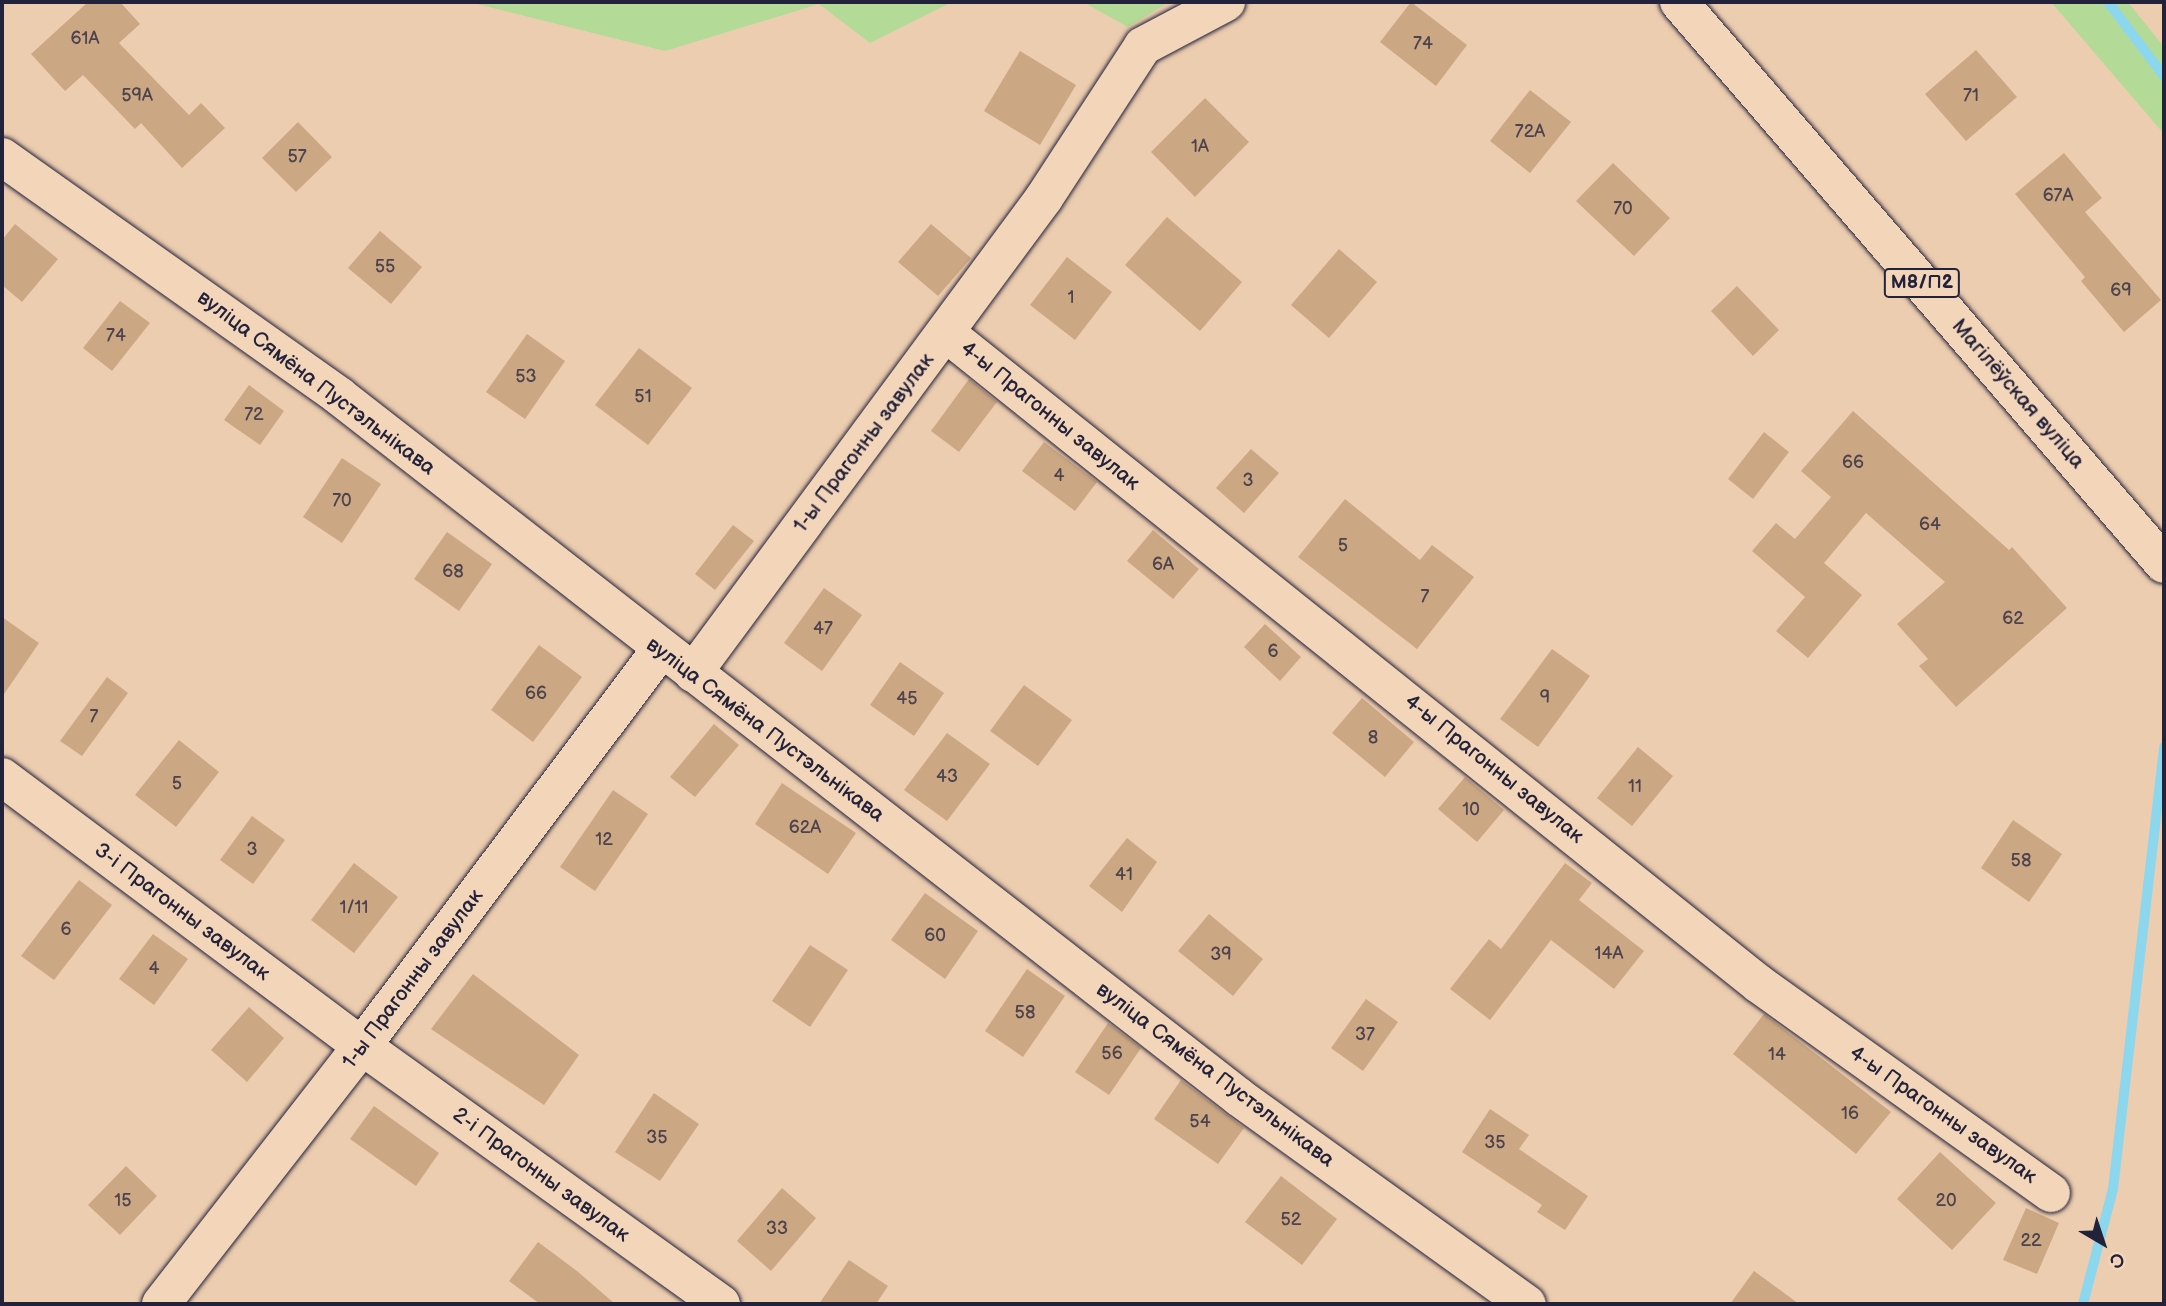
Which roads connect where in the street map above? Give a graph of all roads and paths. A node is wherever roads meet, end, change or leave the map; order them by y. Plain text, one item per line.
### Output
1 (1226, 2) edge
2 (1679, 2) edge
3 (2, 157) edge
4 (946, 333) junction
5 (2164, 564) edge
6 (660, 650) junction
7 (693, 673) junction
8 (2, 777) edge
9 (362, 1046) junction
10 (2052, 1193) dead end
11 (160, 1304) edge
12 (720, 1304) edge
13 (1527, 1304) edge

1 - 4 street, 1-ы Прагонны завулак
2 - 5 street, Магілёўская вуліца / М8/П2
3 - 6 street, вуліца Сямёна Пустэльнікава
4 - 7 street, 1-ы Прагонны завулак
4 - 10 street, 4-ы Прагонны завулак
6 - 7 street, вуліца Сямёна Пустэльнікава
6 - 9 street, 1-ы Прагонны завулак
7 - 13 street, вуліца Сямёна Пустэльнікава
8 - 9 street, 3-і Прагонны завулак
9 - 11 street, 1-ы Прагонны завулак
9 - 12 street, 2-і Прагонны завулак

